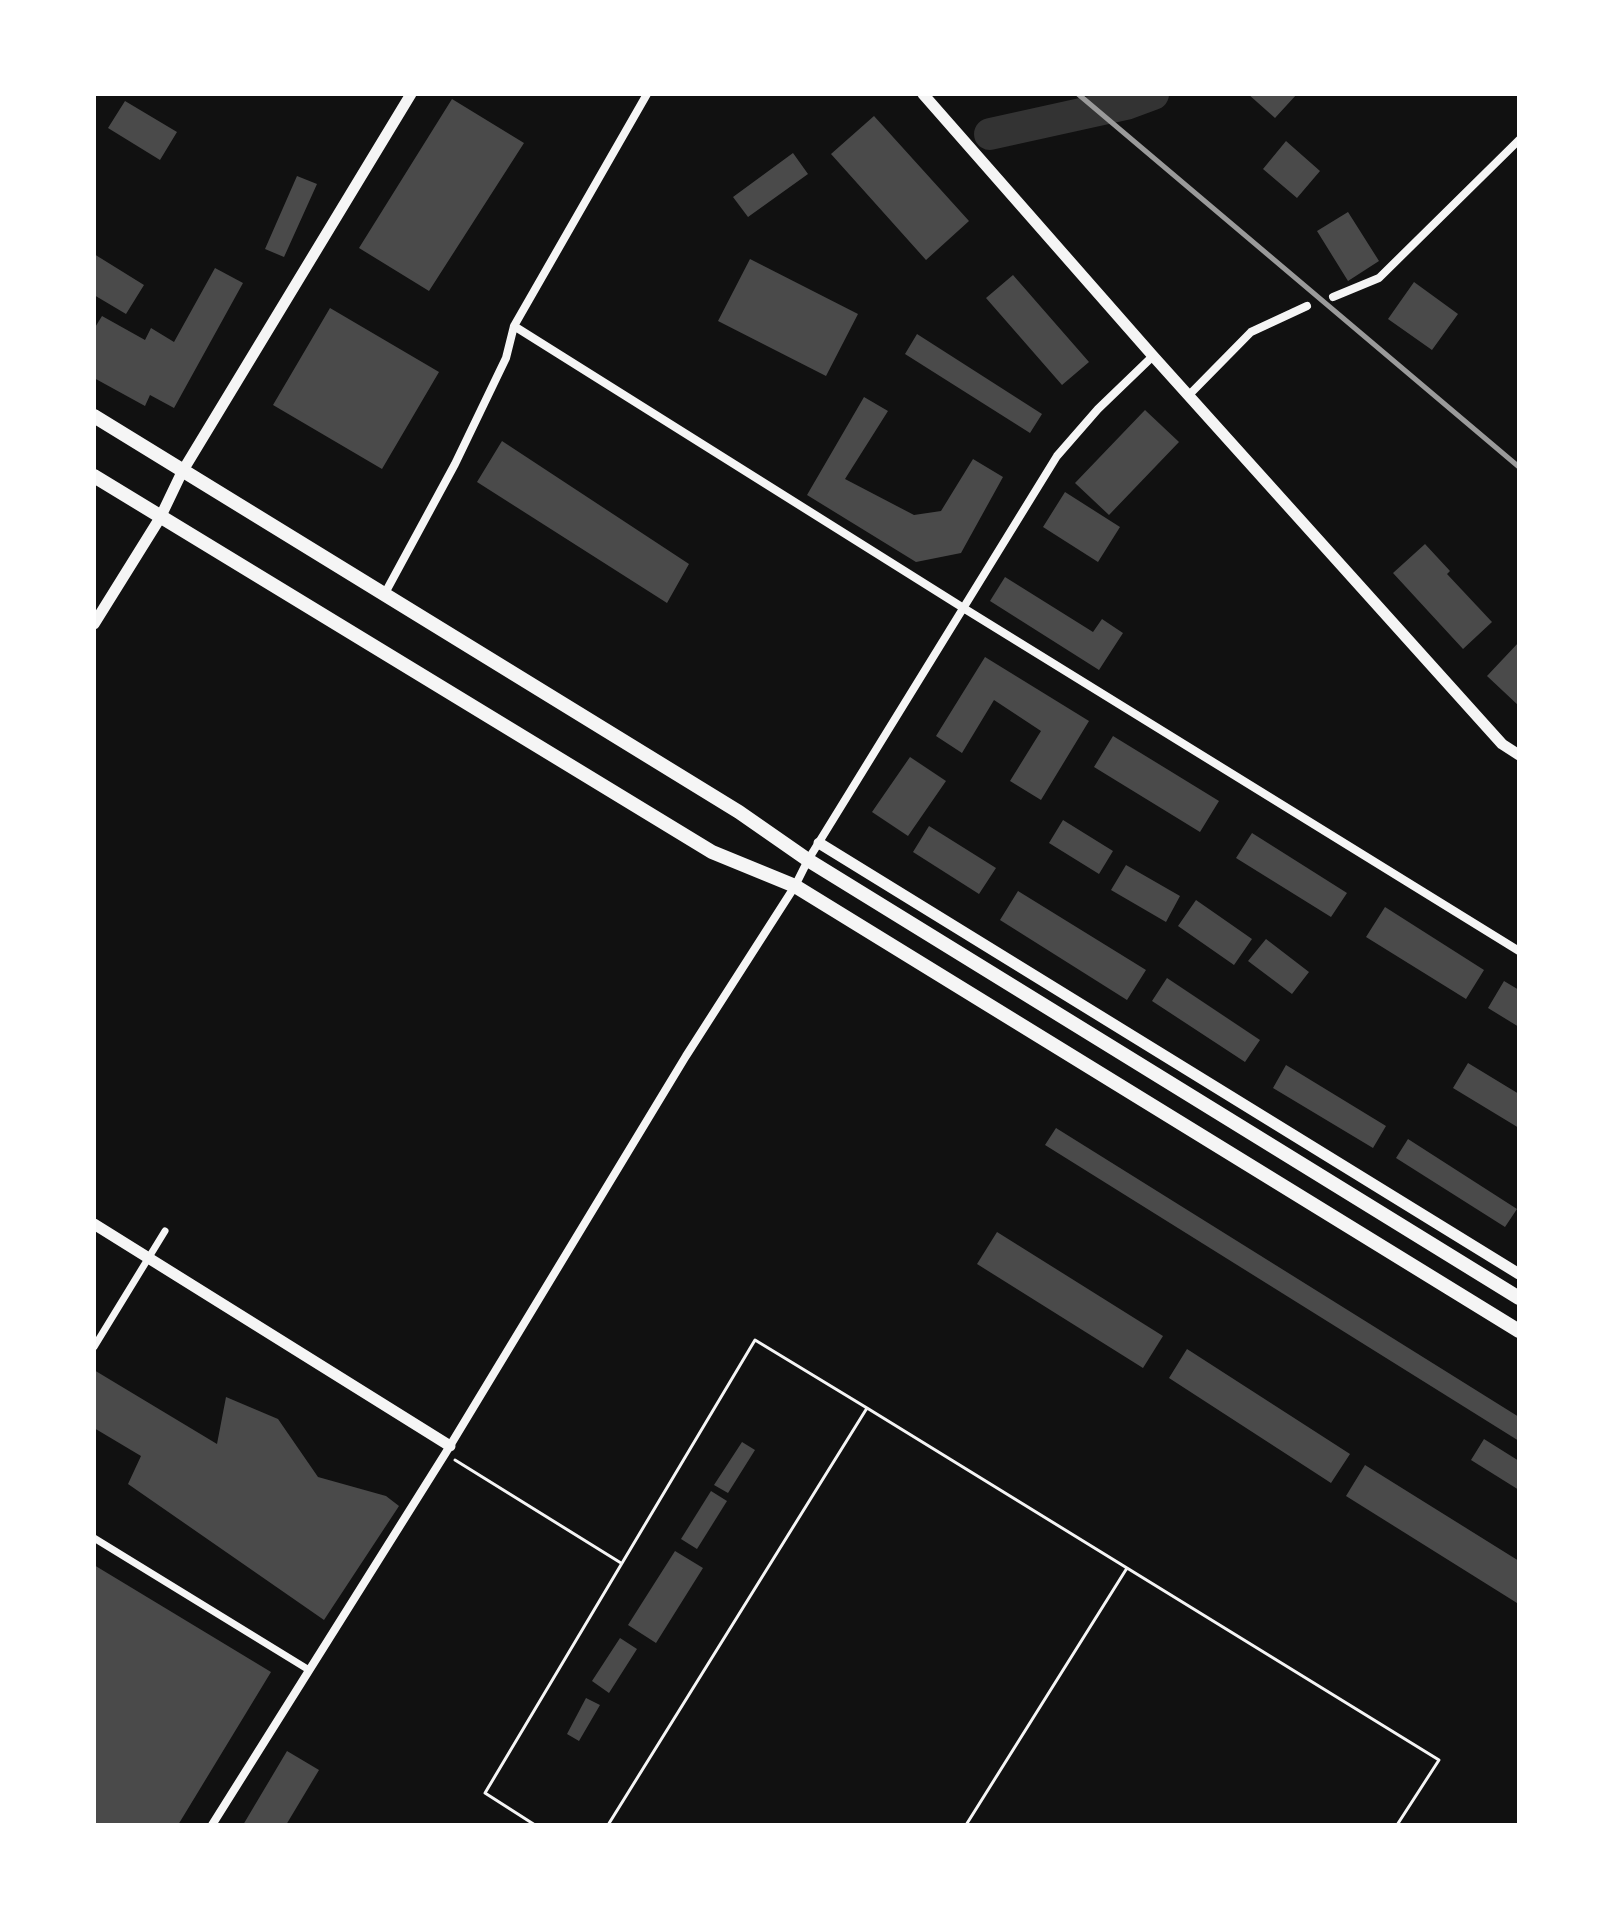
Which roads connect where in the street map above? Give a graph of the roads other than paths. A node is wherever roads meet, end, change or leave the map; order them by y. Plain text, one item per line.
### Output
1 (411, 94) edge
2 (647, 94) edge
3 (923, 94) edge
4 (1519, 140) edge
5 (1333, 297) dead end
6 (1307, 306) dead end
7 (514, 326) junction
8 (1153, 356) junction
9 (1189, 395) junction
10 (94, 416) edge
11 (182, 472) junction
12 (94, 476) edge
13 (160, 518) junction
14 (384, 595) junction
15 (965, 609) junction
16 (94, 624) edge
17 (1519, 755) edge
18 (819, 843) junction
19 (808, 860) junction
20 (795, 886) junction
21 (1519, 951) edge
22 (94, 1224) edge
23 (165, 1231) dead end
24 (149, 1259) junction
25 (1519, 1274) edge
26 (1519, 1298) edge
27 (1518, 1328) edge
28 (94, 1347) edge
29 (448, 1450) junction
30 (94, 1538) edge
31 (309, 1670) junction
32 (212, 1825) edge

1 - 11 street
2 - 7 street
3 - 8 street
4 - 5 street
6 - 9 street
7 - 14 street
7 - 15 street
8 - 9 street
8 - 15 street
9 - 17 street
10 - 11 highway
11 - 13 street
11 - 14 highway
12 - 13 highway
13 - 16 street
13 - 20 highway
14 - 19 highway
15 - 18 street
15 - 21 street
18 - 19 street
18 - 25 street
19 - 20 street
19 - 26 highway
20 - 27 highway
20 - 29 street
22 - 24 street
23 - 24 street
24 - 28 street
24 - 29 street
29 - 31 street
30 - 31 street
31 - 32 street

